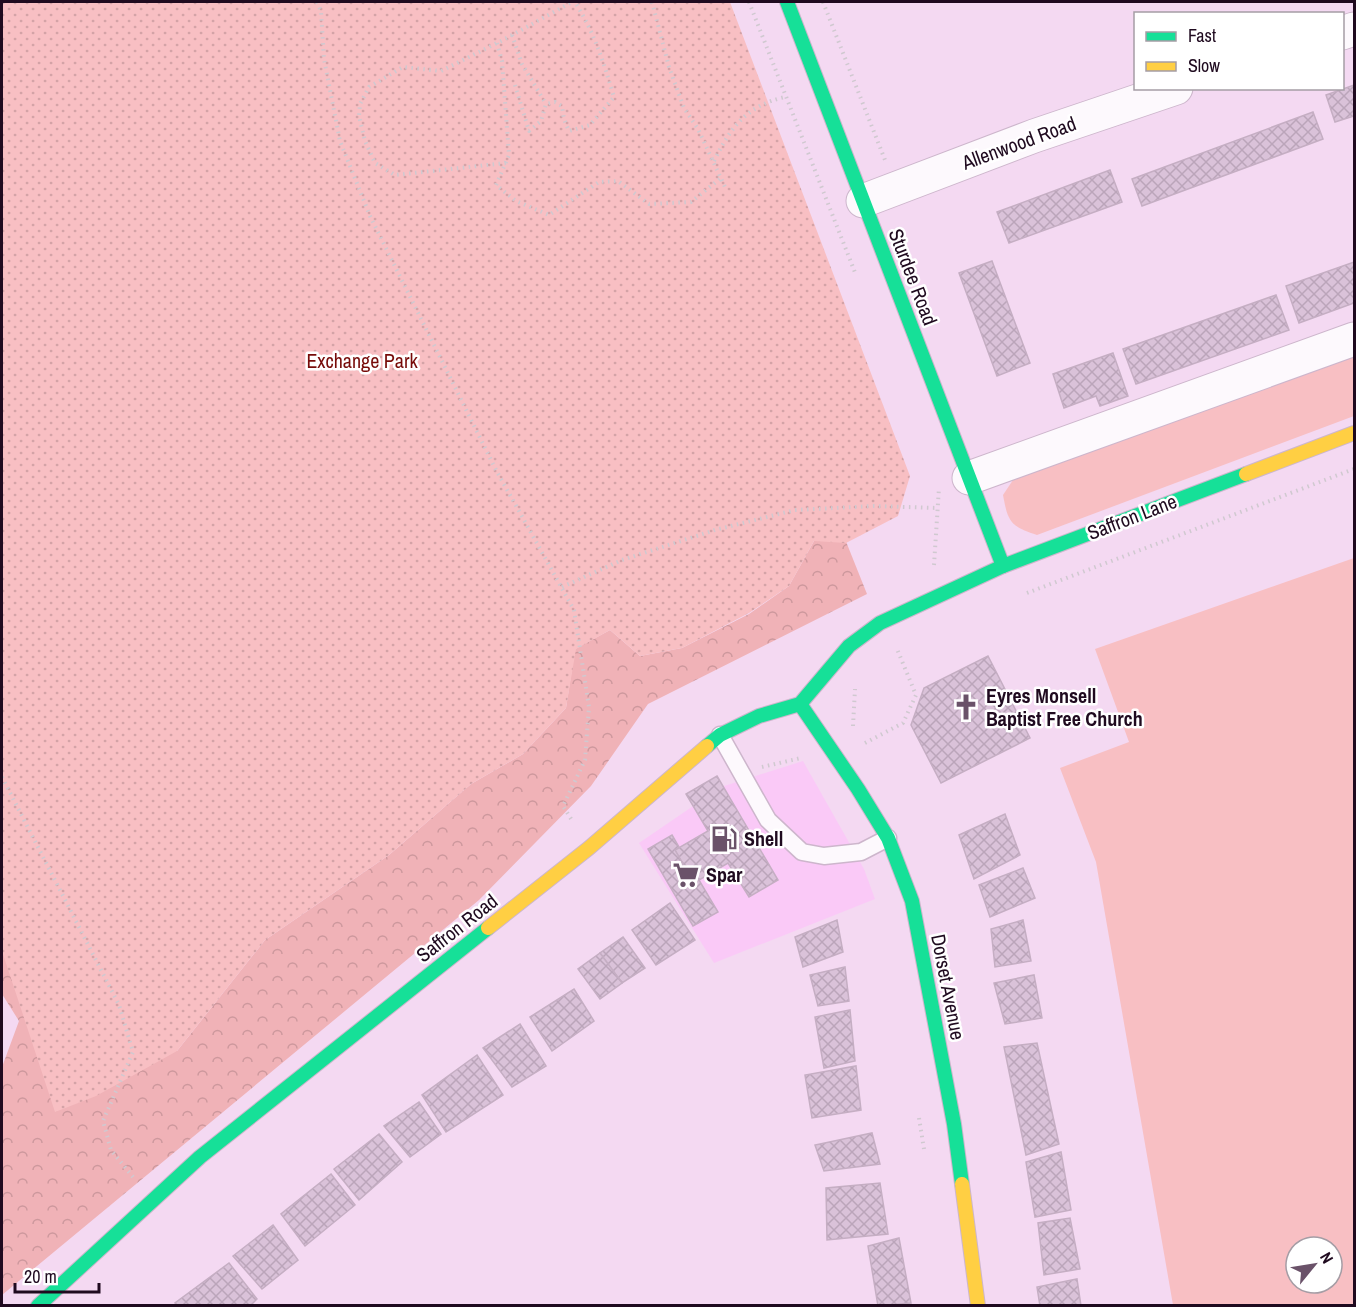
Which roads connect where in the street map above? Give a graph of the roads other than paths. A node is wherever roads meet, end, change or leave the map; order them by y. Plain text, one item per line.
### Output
1 (787, 2) edge
2 (1170, 90) edge
3 (863, 201) junction
4 (1354, 339) edge
5 (1354, 433) edge
6 (954, 482) junction
7 (1003, 566) junction
8 (800, 704) junction
9 (720, 735) junction
10 (888, 838) junction
11 (39, 1305) edge
12 (978, 1305) edge

1 - 3 main road, Sturdee Road
2 - 3 street, Allenwood Road
3 - 6 main road, Sturdee Road
4 - 6 street
5 - 7 main road, Saffron Lane
6 - 7 main road, Sturdee Road
7 - 8 main road, Saffron Lane
8 - 9 main road, Saffron Road
8 - 10 main road, Dorset Avenue
9 - 10 lane
9 - 11 main road, Saffron Road
10 - 12 main road, Dorset Avenue

